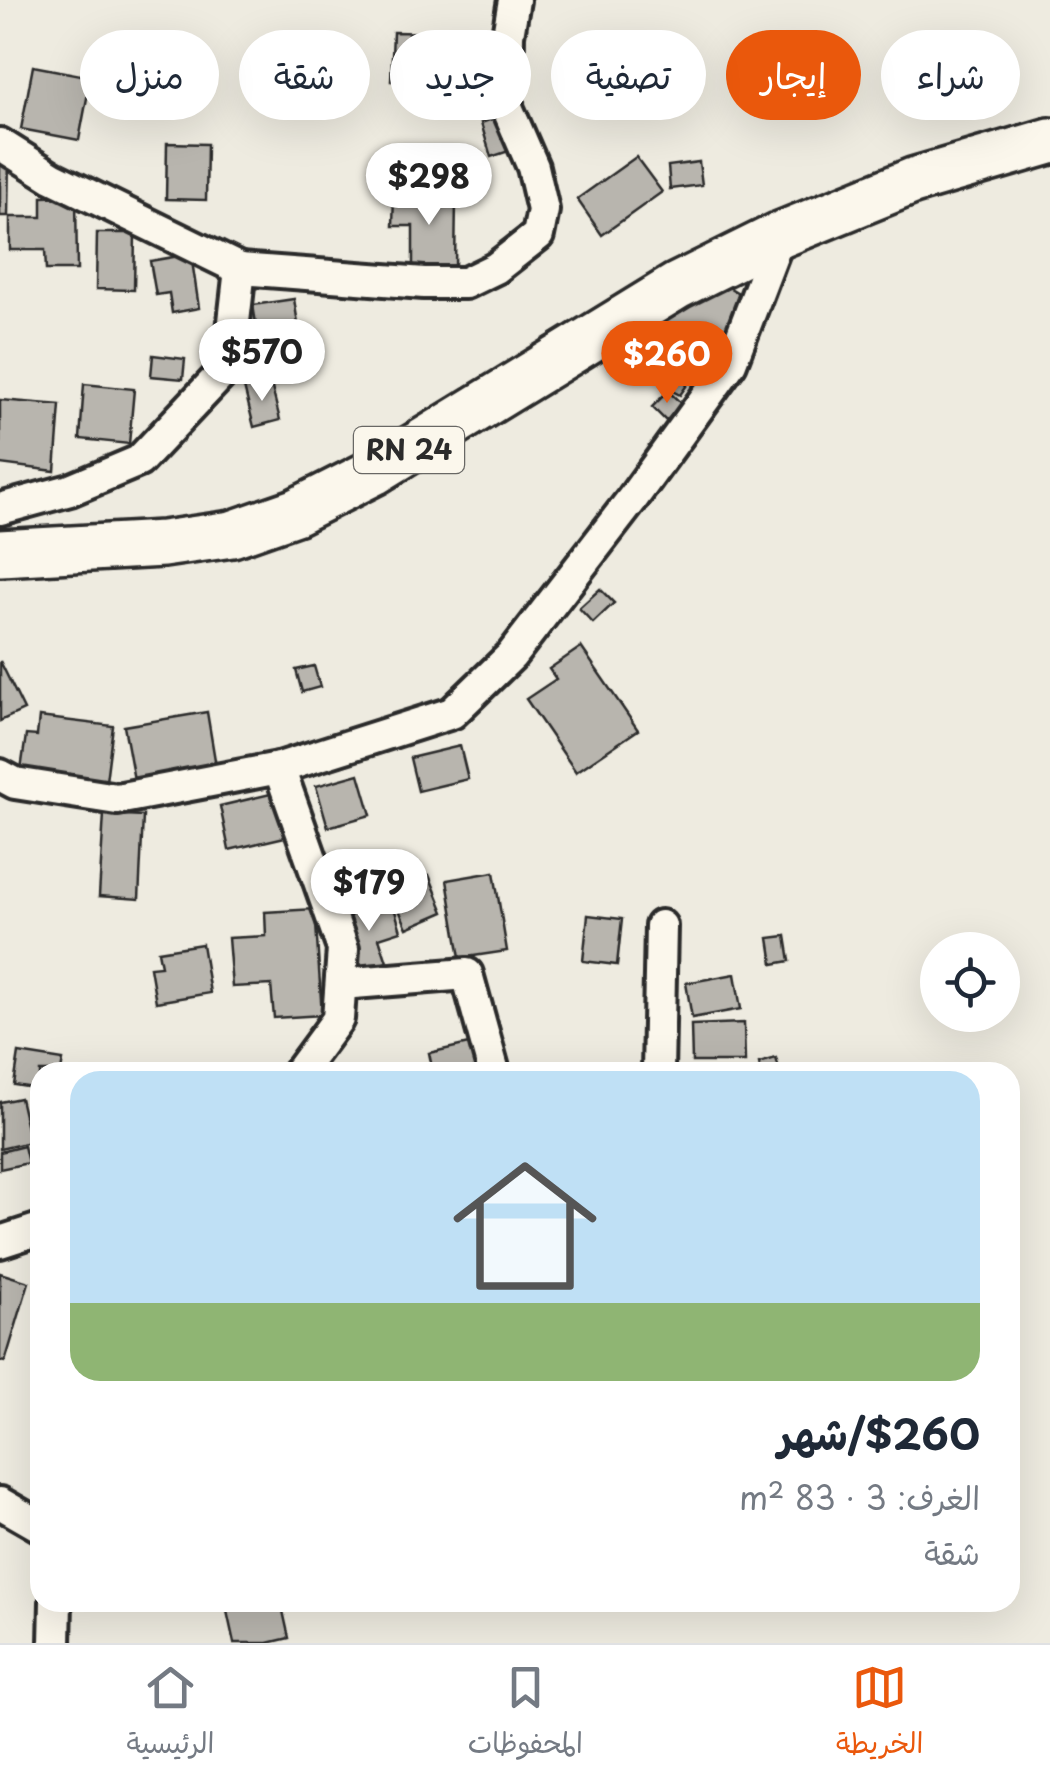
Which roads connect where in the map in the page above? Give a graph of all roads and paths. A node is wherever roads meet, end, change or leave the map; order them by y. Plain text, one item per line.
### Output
1 (514, 0) edge
2 (1050, 141) edge
3 (0, 144) edge
4 (780, 235) junction
5 (240, 269) junction
6 (0, 509) edge
7 (0, 553) edge
8 (279, 768) junction
9 (0, 775) edge
10 (661, 926) dead end
11 (340, 984) junction
12 (306, 1062) edge
13 (491, 1062) edge
14 (658, 1062) edge
15 (30, 1236) edge
16 (0, 1242) edge
17 (0, 1503) edge
18 (30, 1520) edge
19 (56, 1612) edge
20 (54, 1643) edge

1 - 5 street
2 - 4 main road, RN 24
3 - 5 street
4 - 7 main road, RN 24
4 - 8 street
5 - 6 street
8 - 9 street
8 - 11 street
10 - 14 street
11 - 12 street
11 - 13 street
15 - 16 street
17 - 18 street
19 - 20 street

